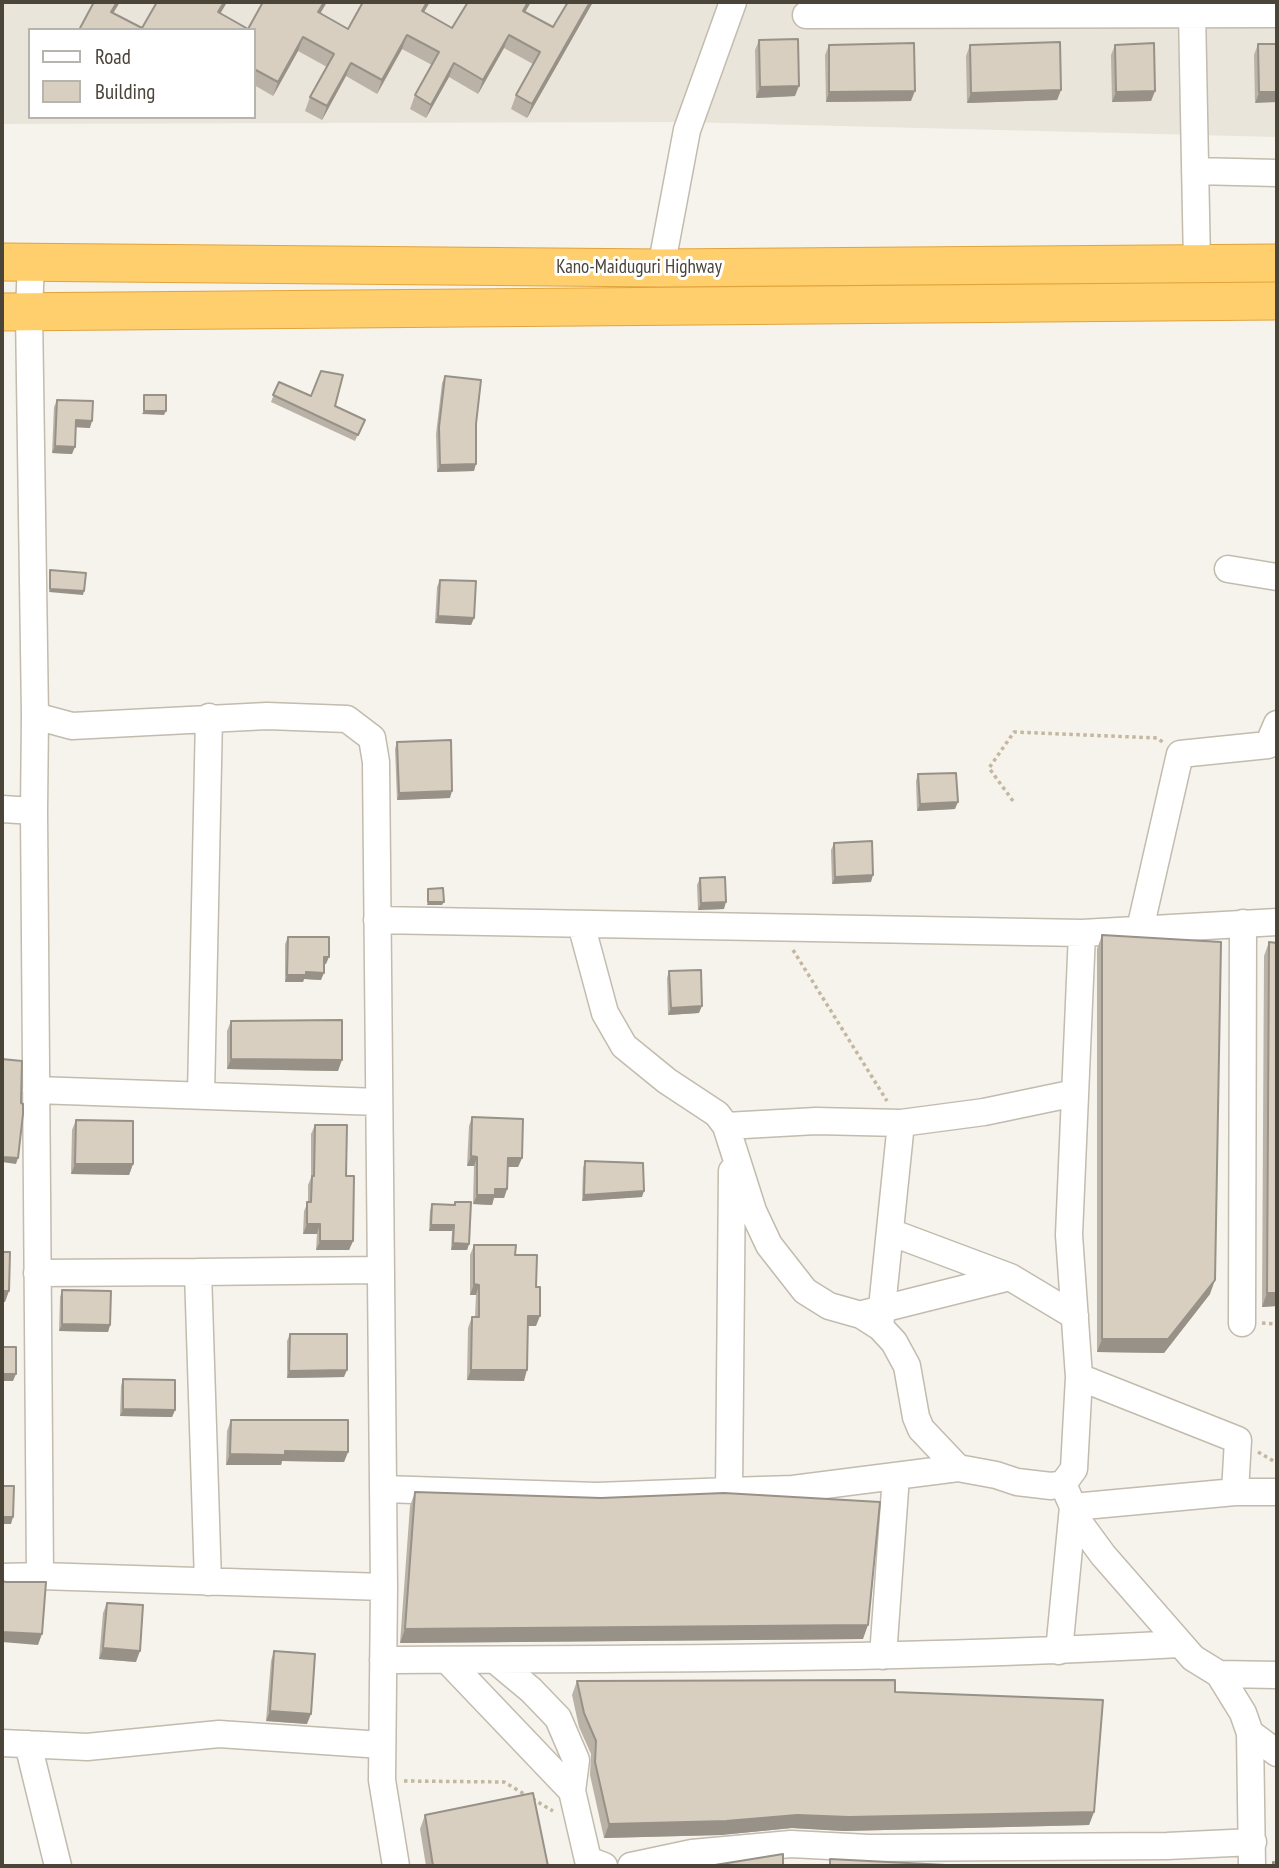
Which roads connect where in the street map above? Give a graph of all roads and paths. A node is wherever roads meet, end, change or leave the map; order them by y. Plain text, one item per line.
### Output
1 (733, 2) edge
2 (891, 8) edge
3 (1275, 10) edge
4 (1192, 12) junction
5 (806, 15) dead end
6 (1195, 171) junction
7 (1277, 173) edge
8 (16, 262) edge
9 (1277, 263) edge
10 (1196, 264) junction
11 (661, 268) junction
12 (1277, 301) edge
13 (15, 312) edge
14 (1228, 569) dead end
15 (1277, 577) edge
16 (36, 716) junction
17 (209, 718) junction
18 (1277, 724) edge
19 (1180, 754) junction
20 (1013, 802) dead end
21 (2, 809) edge
22 (34, 811) junction
23 (377, 920) junction
24 (1277, 922) edge
25 (1243, 923) junction
26 (582, 924) junction
27 (779, 928) junction
28 (1140, 929) junction
29 (1082, 933) junction
30 (36, 1090) junction
31 (1075, 1093) junction
32 (201, 1095) junction
33 (379, 1102) junction
34 (901, 1123) junction
35 (729, 1137) junction
36 (890, 1232) junction
37 (381, 1270) junction
38 (37, 1272) junction
39 (198, 1272) junction
40 (1010, 1277) junction
41 (1075, 1316) junction
42 (874, 1317) junction
43 (1242, 1323) dead end
44 (1079, 1377) junction
45 (958, 1468) junction
46 (896, 1476) junction
47 (383, 1489) junction
48 (729, 1491) junction
49 (1235, 1492) junction
50 (1277, 1492) edge
51 (1068, 1496) junction
52 (40, 1576) junction
53 (2, 1577) edge
54 (208, 1582) junction
55 (384, 1587) junction
56 (1179, 1644) junction
57 (1059, 1651) junction
58 (883, 1656) junction
59 (383, 1660) junction
60 (447, 1660) junction
61 (495, 1660) junction
62 (1219, 1674) junction
63 (1277, 1675) edge
64 (1250, 1733) junction
65 (2, 1743) edge
66 (28, 1744) junction
67 (382, 1745) junction
68 (1277, 1753) edge
69 (382, 1780) junction
70 (572, 1791) junction
71 (578, 1826) junction
72 (1252, 1854) edge
73 (792, 1855) edge
74 (593, 1864) edge
75 (58, 1866) edge
76 (396, 1866) edge
77 (631, 1866) edge

1 - 11 street
2 - 4 street
2 - 5 street
3 - 4 street
4 - 6 street
6 - 7 street
6 - 10 street
8 - 11 highway, Kano-Maiduguri Highway
8 - 13 street
9 - 10 highway, Kano-Maiduguri Highway
10 - 11 highway, Kano-Maiduguri Highway
12 - 13 highway, Kano-Maiduguri Highway
13 - 16 street
14 - 15 street
16 - 17 street
16 - 22 street
17 - 23 street
17 - 32 street
18 - 19 street
19 - 20 path
19 - 28 street
21 - 22 street
22 - 30 street
23 - 26 street
23 - 33 street
24 - 25 street
25 - 28 street
25 - 43 street
26 - 27 street
26 - 35 street
27 - 29 street
27 - 34 path
28 - 29 street
29 - 31 street
30 - 32 street
30 - 38 street
31 - 34 street
31 - 41 street
32 - 33 street
33 - 37 street
34 - 35 street
34 - 36 street
35 - 42 street
35 - 48 street
36 - 40 street
36 - 42 street
37 - 39 street
37 - 47 street
38 - 39 street
38 - 52 street
39 - 54 street
40 - 41 street
40 - 42 street
41 - 44 street
42 - 45 street
44 - 49 street
44 - 51 street
45 - 46 street
45 - 51 street
46 - 48 street
46 - 58 street
47 - 48 street
47 - 55 street
49 - 50 street
49 - 51 street
51 - 56 street
51 - 57 street
52 - 53 street
52 - 54 street
54 - 55 street
55 - 59 street
56 - 57 street
56 - 62 street
57 - 58 street
58 - 61 street
59 - 60 street
59 - 67 street
60 - 61 street
60 - 70 street
61 - 70 street
62 - 63 street
62 - 64 street
64 - 68 street
64 - 72 street
65 - 66 street
66 - 67 street
66 - 75 street
67 - 69 street
69 - 71 path
69 - 76 street
70 - 71 street
71 - 74 street
72 - 73 street
73 - 77 street

